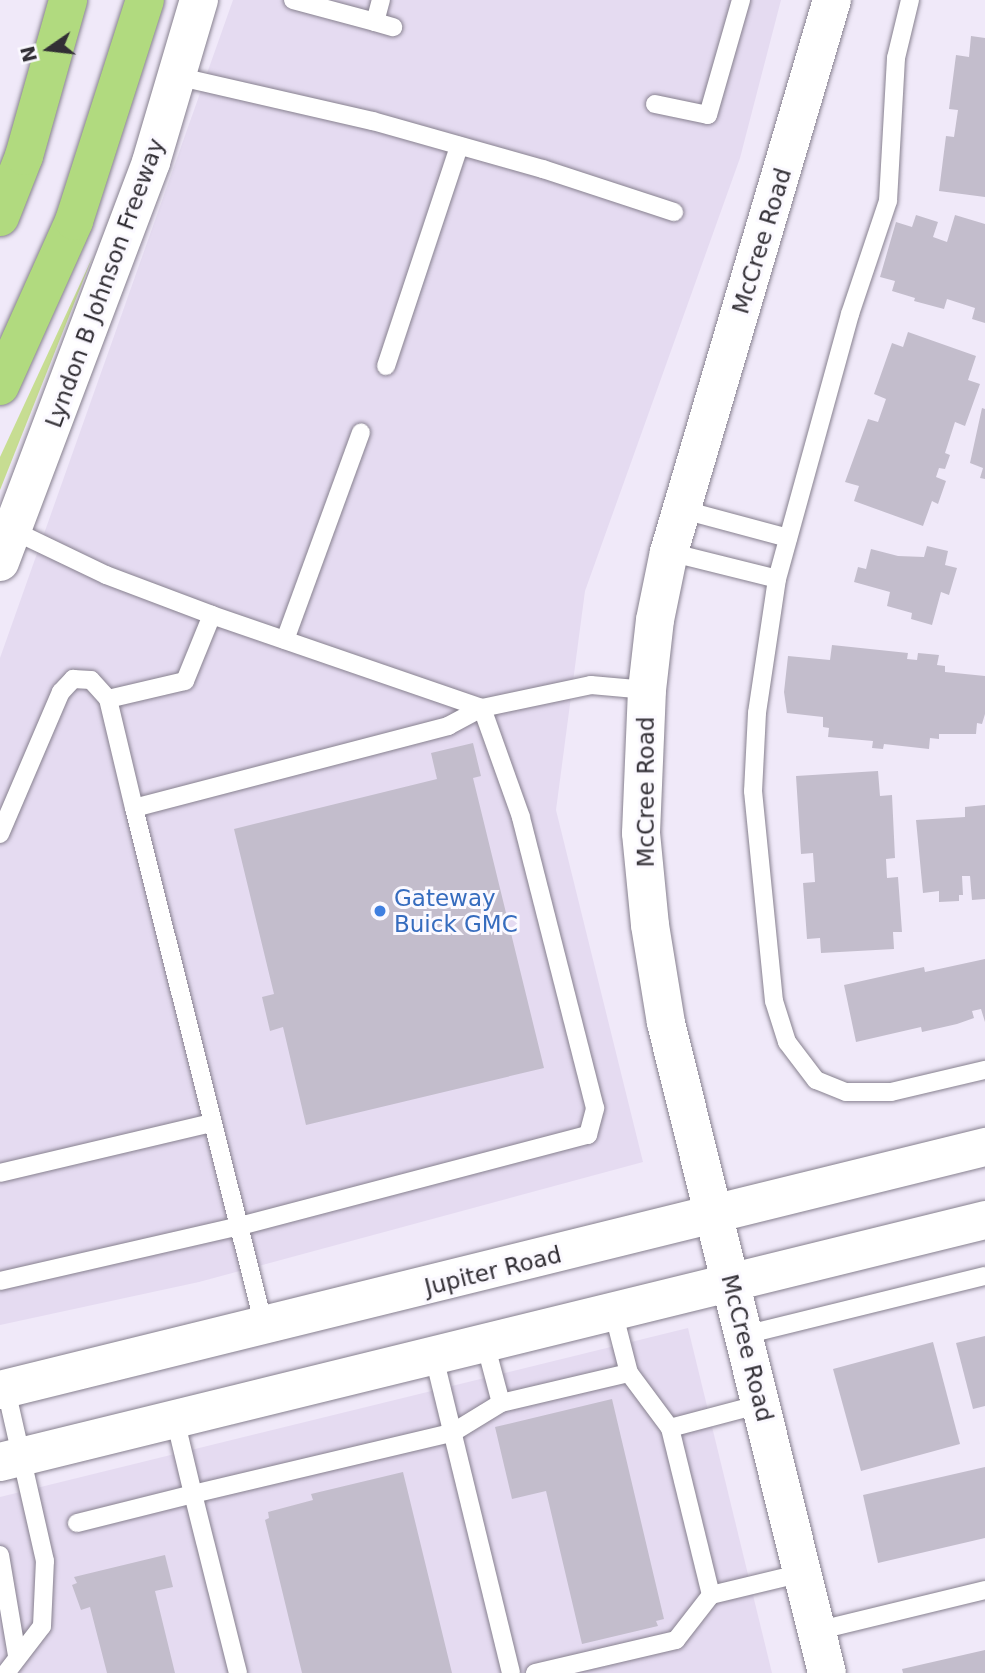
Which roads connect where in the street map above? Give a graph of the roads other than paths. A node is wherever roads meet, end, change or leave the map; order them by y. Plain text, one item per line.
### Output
1 (68, 0) edge
2 (145, 0) edge
3 (199, 0) edge
4 (293, 0) edge
5 (381, 0) edge
6 (741, 0) edge
7 (832, 0) edge
8 (910, 0) edge
9 (375, 22) junction
10 (393, 27) dead end
11 (176, 76) junction
12 (655, 104) dead end
13 (459, 146) junction
14 (674, 212) dead end
15 (0, 217) edge
16 (386, 366) dead end
17 (0, 386) edge
18 (361, 432) dead end
19 (680, 509) junction
20 (788, 538) junction
21 (7, 547) edge
22 (669, 552) junction
23 (778, 579) junction
24 (212, 615) junction
25 (285, 640) junction
26 (647, 690) junction
27 (108, 699) junction
28 (482, 708) junction
29 (134, 808) junction
30 (0, 834) edge
31 (985, 1070) edge
32 (212, 1123) junction
33 (985, 1147) edge
34 (0, 1173) edge
35 (714, 1217) junction
36 (985, 1220) edge
37 (240, 1226) junction
38 (985, 1276) edge
39 (0, 1281) edge
40 (731, 1283) junction
41 (613, 1311) junction
42 (264, 1326) junction
43 (744, 1335) junction
44 (485, 1343) junction
45 (434, 1357) junction
46 (629, 1373) junction
47 (2, 1382) edge
48 (501, 1403) junction
49 (761, 1404) junction
50 (175, 1419) junction
51 (670, 1428) junction
52 (452, 1433) junction
53 (11, 1459) edge
54 (193, 1494) junction
55 (77, 1523) dead end
56 (0, 1556) edge
57 (802, 1573) junction
58 (985, 1590) edge
59 (711, 1595) junction
60 (816, 1631) junction
61 (17, 1656) junction
62 (6, 1673) edge
63 (238, 1673) edge
64 (511, 1673) edge
65 (535, 1673) edge
66 (827, 1673) edge

1 - 15 highway
2 - 17 highway
3 - 11 main road, Lyndon B Johnson Freeway
4 - 9 lane
5 - 9 lane
6 - 12 lane
7 - 19 main road, McCree Road
8 - 20 lane
9 - 10 lane
11 - 13 lane
11 - 21 main road, Lyndon B Johnson Freeway
13 - 14 lane
13 - 16 lane
18 - 25 lane
19 - 20 lane
19 - 22 main road, McCree Road
20 - 23 lane
21 - 24 lane
22 - 23 lane
22 - 26 main road, McCree Road
23 - 31 lane
24 - 25 lane
24 - 27 lane
25 - 28 lane
26 - 28 lane
26 - 35 main road, McCree Road
27 - 29 lane
27 - 30 lane
28 - 29 lane
28 - 37 lane
29 - 32 lane
32 - 34 lane
32 - 37 lane
33 - 35 main road, Jupiter Road
35 - 40 main road, McCree Road
35 - 42 main road, Jupiter Road
36 - 40 main road
37 - 39 lane
37 - 42 lane
38 - 43 lane
40 - 41 main road
40 - 43 main road, McCree Road
41 - 44 main road
41 - 46 lane
42 - 47 main road, Jupiter Road
43 - 49 main road, McCree Road
44 - 45 main road
44 - 48 lane
45 - 50 main road
45 - 52 lane
46 - 48 lane
46 - 51 lane
47 - 53 lane
48 - 52 lane
49 - 51 lane
49 - 57 main road, McCree Road
50 - 53 main road
50 - 54 lane
51 - 59 lane
52 - 54 lane
52 - 64 lane
53 - 61 lane
54 - 55 lane
54 - 63 lane
56 - 61 lane
57 - 59 lane
57 - 60 main road, McCree Road
58 - 60 lane
59 - 65 lane
60 - 66 main road, McCree Road
61 - 62 lane

